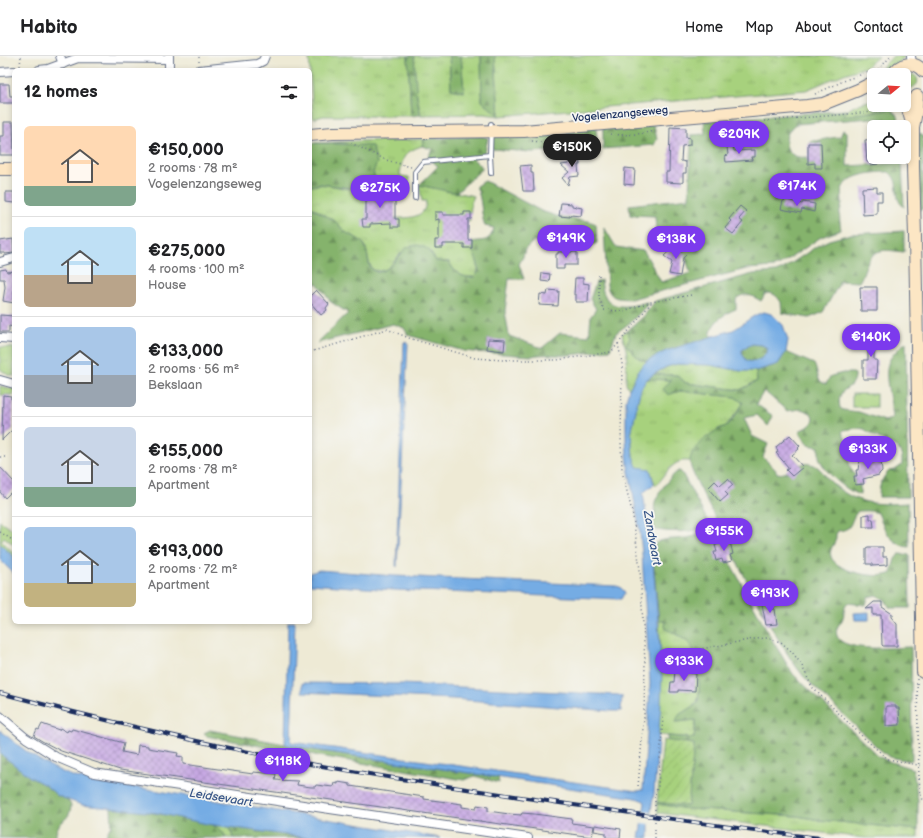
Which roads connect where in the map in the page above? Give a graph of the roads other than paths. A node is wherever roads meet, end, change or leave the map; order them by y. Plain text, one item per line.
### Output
1 (265, 56) edge
2 (169, 58) edge
3 (61, 60) edge
4 (911, 60) edge
5 (49, 68) edge
6 (218, 68) edge
7 (899, 68) edge
8 (12, 71) edge
9 (923, 71) edge
10 (0, 72) edge
11 (867, 86) edge
12 (867, 89) edge
13 (858, 90) junction
14 (913, 96) edge
15 (491, 128) junction
16 (312, 135) edge
17 (490, 155) junction
18 (0, 169) edge
19 (12, 169) edge
20 (491, 173) dead end
21 (415, 198) dead end
22 (12, 259) edge
23 (0, 262) edge
24 (0, 338) edge
25 (12, 339) edge
26 (0, 380) edge
27 (12, 383) edge
28 (923, 672) edge
29 (0, 716) edge
30 (528, 838) edge

1 - 6 street
2 - 3 street
3 - 5 street
4 - 7 main road
4 - 9 main road
8 - 10 street
11 - 13 main road, Vogelenzangseweg
12 - 13 main road, Vogelenzangseweg
13 - 15 main road, Vogelenzangseweg
14 - 28 main road
15 - 16 main road, Vogelenzangseweg
15 - 17 lane
17 - 20 lane
17 - 21 lane
18 - 19 main road
22 - 23 street
24 - 25 street
26 - 27 street
29 - 30 street

